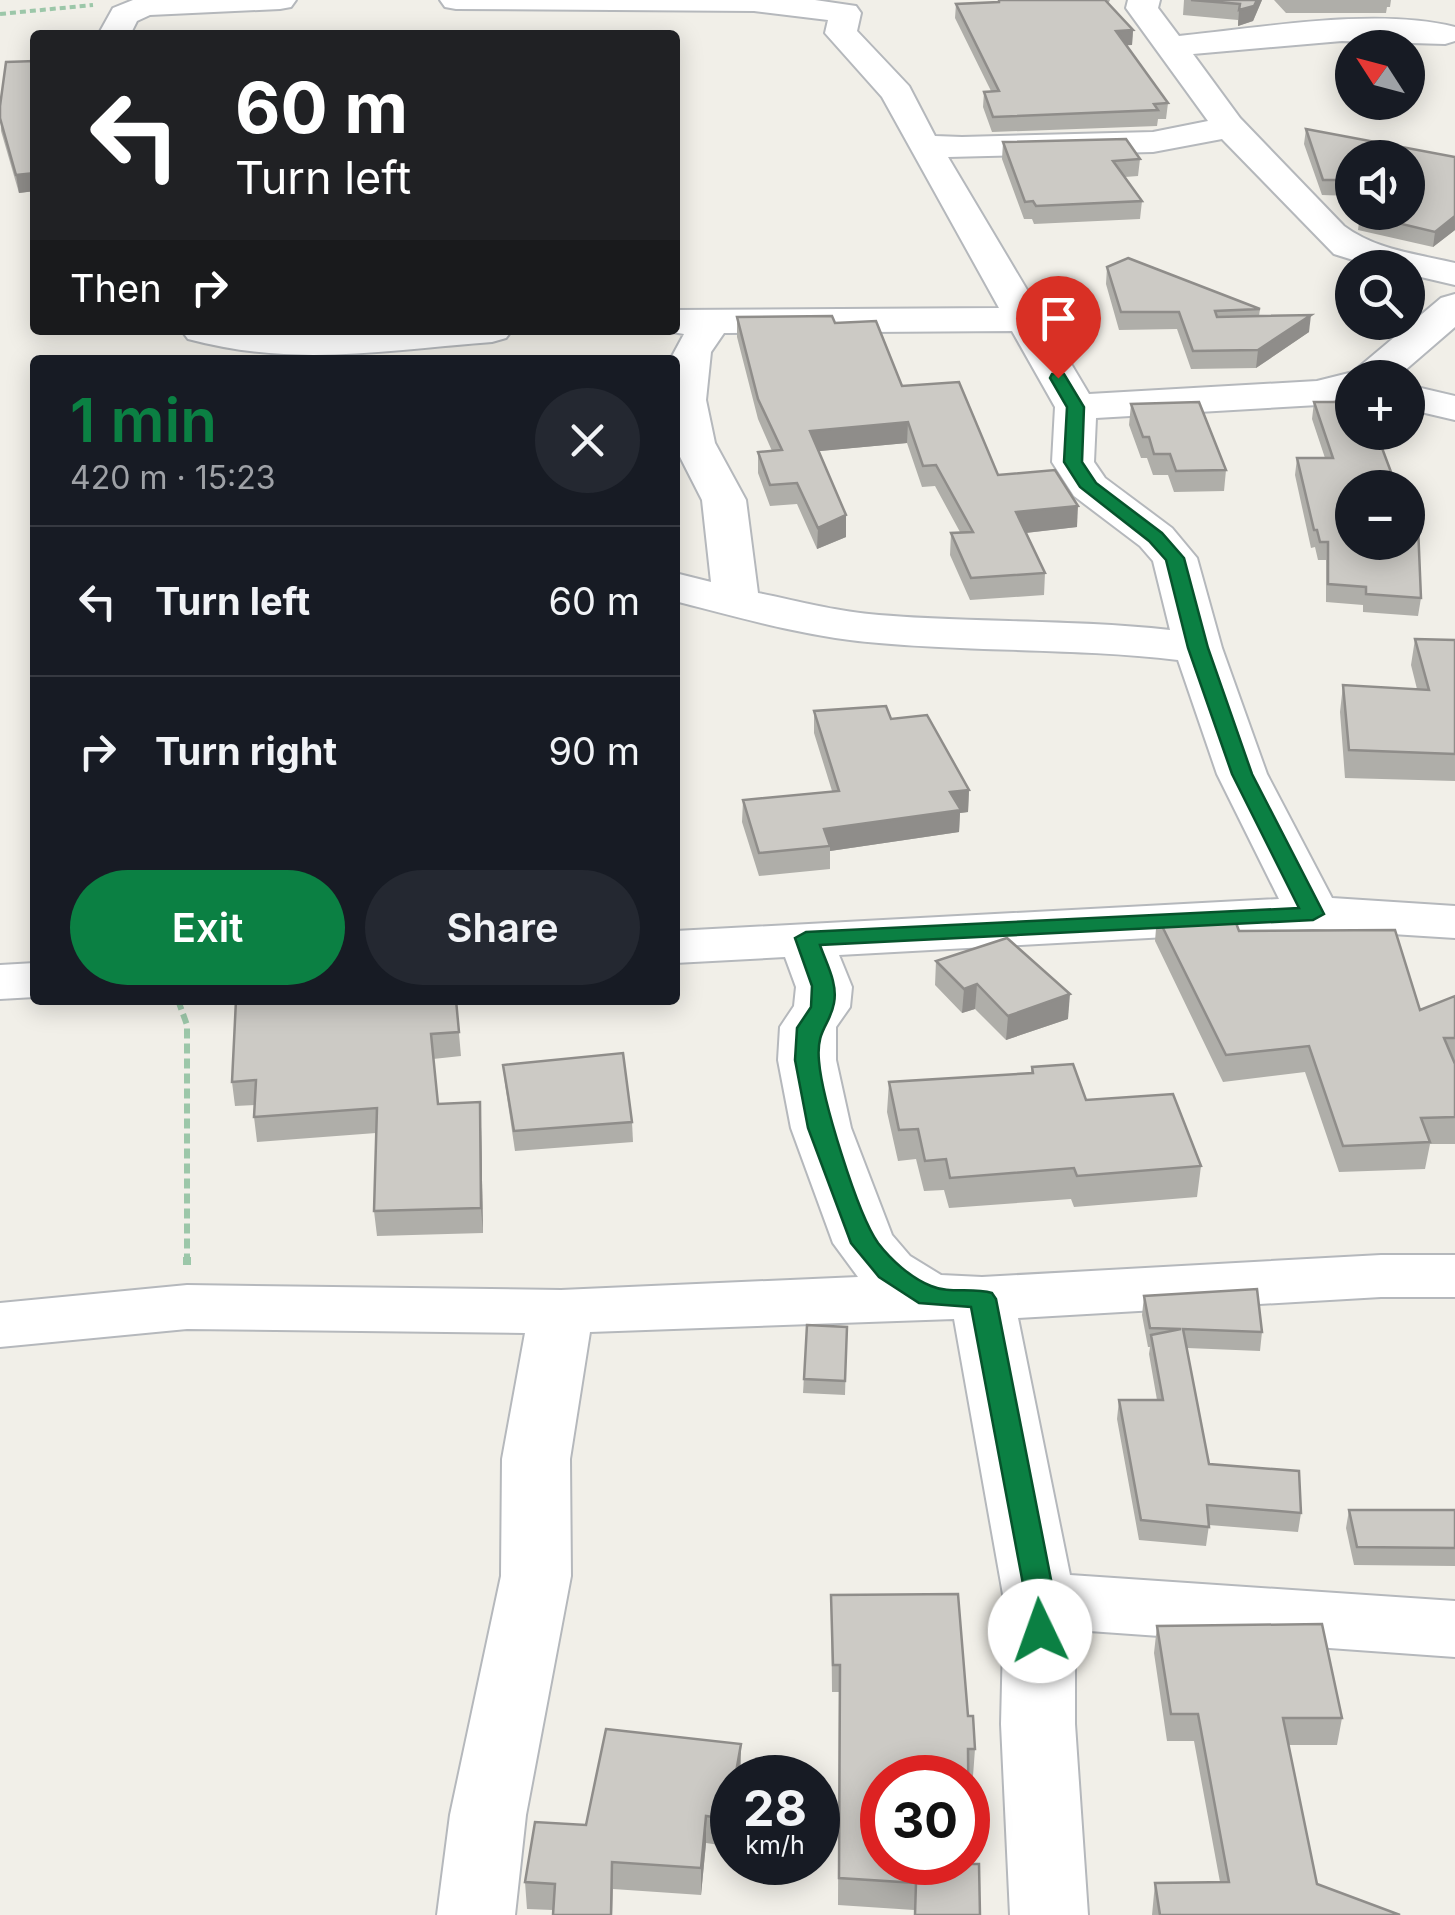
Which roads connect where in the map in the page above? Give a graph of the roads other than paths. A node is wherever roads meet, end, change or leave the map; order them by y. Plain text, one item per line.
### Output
1 (280, 0) edge
2 (456, 0) edge
3 (1144, 0) edge
4 (603, 1) edge
5 (851, 6) edge
6 (1449, 28) edge
7 (116, 30) edge
8 (1170, 47) junction
9 (1240, 138) junction
10 (929, 156) junction
11 (1455, 274) edge
12 (1455, 306) edge
13 (1023, 319) junction
14 (693, 322) edge
15 (213, 335) edge
16 (425, 335) edge
17 (1410, 360) edge
18 (1335, 392) edge
19 (1076, 407) junction
20 (680, 589) edge
21 (736, 603) junction
22 (1198, 648) junction
23 (1313, 914) junction
24 (1455, 922) edge
25 (806, 938) junction
26 (680, 947) edge
27 (30, 980) edge
28 (0, 982) edge
29 (1455, 1276) edge
30 (955, 1298) junction
31 (561, 1312) junction
32 (0, 1325) edge
33 (1040, 1600) junction
34 (1455, 1629) edge
35 (476, 1915) edge
36 (1049, 1915) edge

1 - 7 street
2 - 4 street
3 - 8 street
4 - 5 street
5 - 10 street
6 - 8 street
8 - 9 street
9 - 10 street
9 - 11 street
10 - 13 street
12 - 17 street
13 - 14 street
13 - 19 street
14 - 21 street
15 - 16 street
18 - 19 street
19 - 22 street
20 - 21 street
21 - 22 street
22 - 23 street
23 - 24 street
23 - 25 street
25 - 26 street
25 - 30 street
27 - 28 street
29 - 30 street
30 - 31 street
30 - 33 street
31 - 32 street
31 - 35 street
33 - 34 street
33 - 36 street

